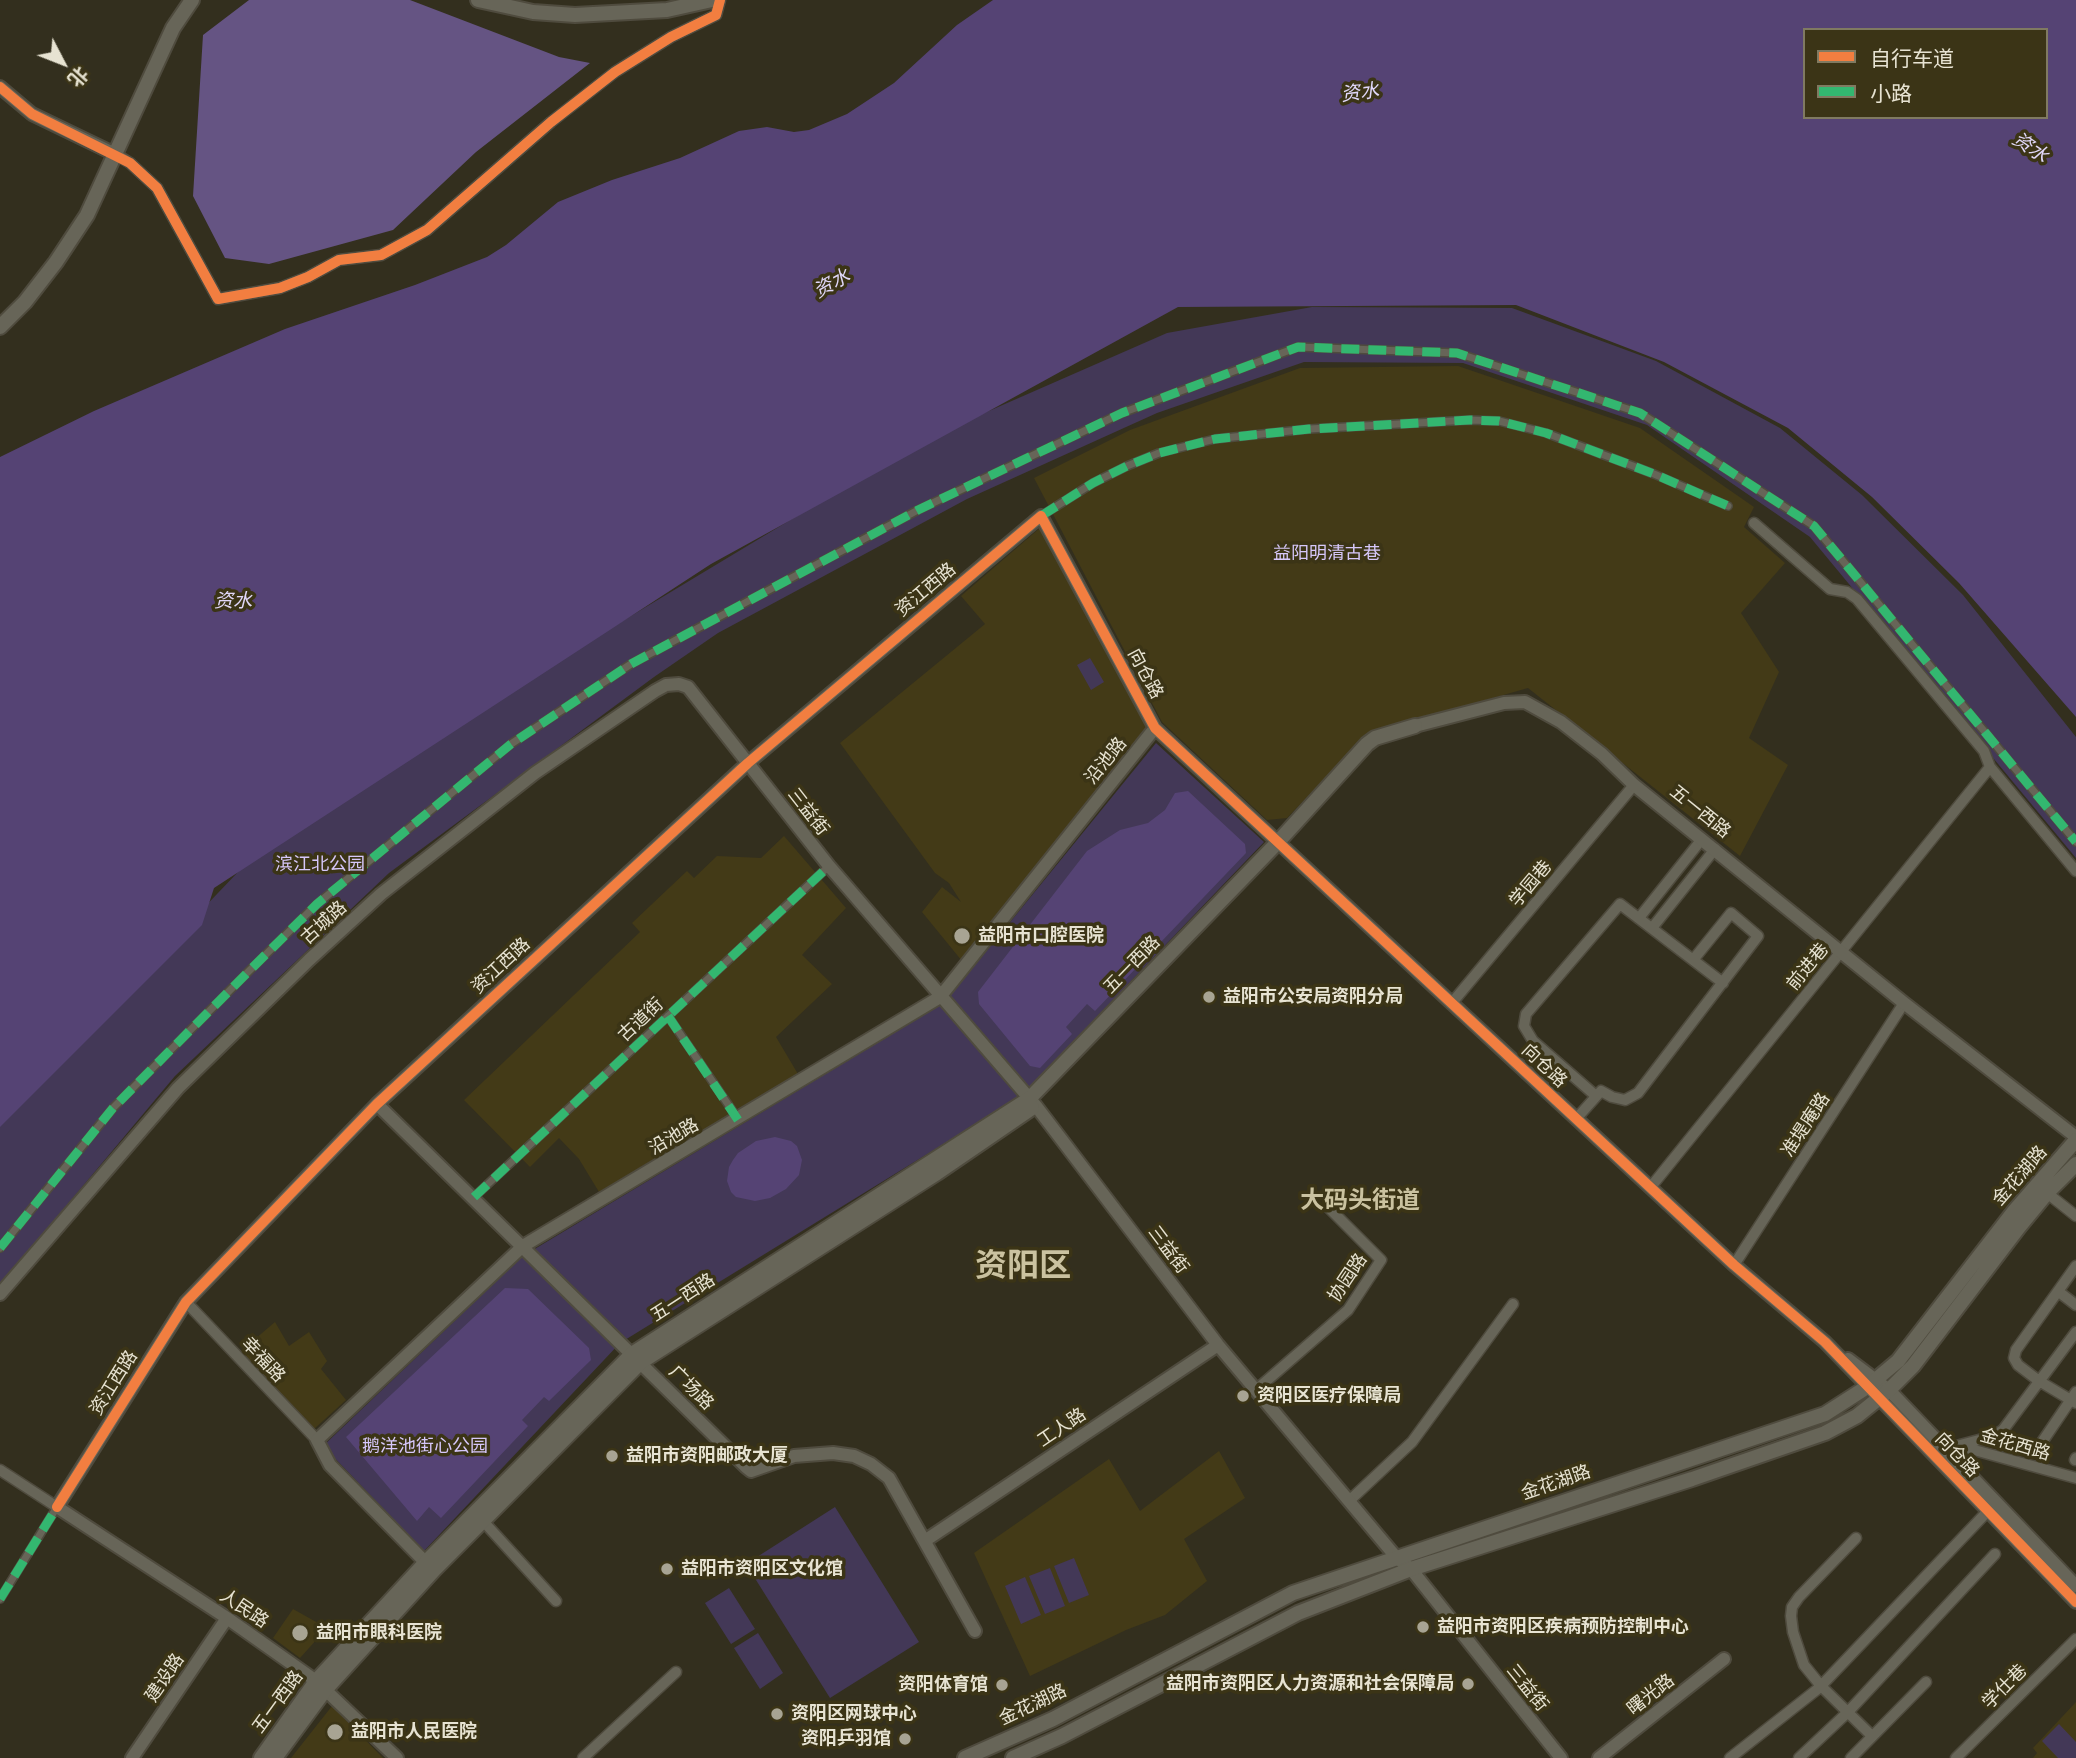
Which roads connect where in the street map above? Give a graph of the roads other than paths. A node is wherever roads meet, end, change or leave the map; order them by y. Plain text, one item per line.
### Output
1 (192, 0) edge
2 (478, 0) edge
3 (712, 0) edge
4 (720, 0) edge
5 (0, 87) edge
6 (117, 155) junction
7 (0, 327) edge
8 (1728, 506) dead end
9 (1041, 516) junction
10 (1754, 523) dead end
11 (1415, 726) joint
12 (1154, 728) junction
13 (748, 763) junction
14 (1990, 767) junction
15 (1634, 785) junction
16 (1702, 839) junction
17 (2076, 842) edge
18 (1281, 845) junction
19 (1715, 849) junction
20 (828, 866) junction
21 (2076, 871) edge
22 (1639, 918) junction
23 (1652, 928) junction
24 (1842, 950) junction
25 (1693, 960) junction
26 (1723, 983) junction
27 (940, 997) junction
28 (1904, 1003) junction
29 (1451, 1004) junction
30 (668, 1016) junction
31 (1596, 1096) junction
32 (1032, 1102) junction
33 (377, 1104) junction
34 (1576, 1119) junction
35 (738, 1120) junction
36 (2076, 1139) edge
37 (2076, 1164) edge
38 (1650, 1188) junction
39 (2047, 1193) junction
40 (474, 1198) junction
41 (1329, 1208) dead end
42 (2076, 1216) edge
43 (523, 1247) junction
44 (0, 1248) edge
45 (1734, 1265) junction
46 (2076, 1266) edge
47 (2059, 1292) junction
48 (0, 1294) edge
49 (186, 1302) junction
50 (1513, 1304) dead end
51 (2076, 1305) edge
52 (2076, 1332) edge
53 (1218, 1345) junction
54 (636, 1358) junction
55 (2039, 1381) junction
56 (1872, 1383) junction
57 (1255, 1390) junction
58 (1884, 1395) junction
59 (2074, 1398) edge
60 (317, 1440) junction
61 (2038, 1448) dead end
62 (1945, 1449) junction
63 (0, 1470) edge
64 (2076, 1478) edge
65 (1349, 1501) junction
66 (57, 1507) junction
67 (1987, 1512) junction
68 (483, 1521) junction
69 (1856, 1538) dead end
70 (926, 1540) junction
71 (1995, 1554) dead end
72 (1396, 1557) junction
73 (430, 1566) junction
74 (1411, 1569) junction
75 (2076, 1586) edge
76 (0, 1599) edge
77 (556, 1601) dead end
78 (2076, 1602) edge
79 (227, 1618) junction
80 (975, 1631) dead end
81 (2076, 1639) edge
82 (1724, 1659) dead end
83 (676, 1672) dead end
84 (1926, 1682) dead end
85 (321, 1685) junction
86 (1821, 1686) junction
87 (1848, 1712) junction
88 (1872, 1736) junction
89 (132, 1758) edge
90 (261, 1758) edge
91 (275, 1758) edge
92 (397, 1758) edge
93 (583, 1758) edge
94 (965, 1758) edge
95 (1013, 1758) edge
96 (1561, 1758) edge
97 (1600, 1758) edge
98 (1730, 1758) edge
99 (1799, 1758) edge
100 (1851, 1758) edge
101 (1956, 1758) edge

1 - 6 main road
2 - 3 main road
4 - 6 street
5 - 6 street
6 - 7 main road
8 - 9 street
9 - 12 street, 向仓路
9 - 13 street, 资江西路
10 - 14 street
11 - 15 street, 五一西路
11 - 18 main road, 五一西路
12 - 18 street, 向仓路
12 - 27 street, 沿池路
13 - 20 street, 三益街
13 - 33 street, 资江西路
13 - 48 street, 古城路
14 - 21 street
14 - 24 street, 前进巷
15 - 16 street, 五一西路
15 - 29 street, 学园巷
16 - 19 street, 五一西路
16 - 22 street
17 - 44 street
18 - 29 street, 向仓路
18 - 32 main road, 五一西路
19 - 23 street
19 - 24 street, 五一西路
20 - 27 street, 三益街
20 - 30 street, 古道街
22 - 23 street
22 - 31 street
23 - 25 street
24 - 28 street, 五一西路
24 - 38 street, 前进巷
25 - 26 street
25 - 26 street
26 - 31 street
27 - 32 street, 三益街
27 - 35 street, 沿池路
28 - 36 street, 五一西路
28 - 45 street, 准堤庵路
29 - 34 street, 向仓路
30 - 35 street
30 - 40 street, 古道街
31 - 34 street
32 - 53 street, 三益街
32 - 54 main road, 五一西路
33 - 40 street, 广场路
33 - 49 street, 资江西路
34 - 38 street, 向仓路
35 - 43 street, 沿池路
36 - 56 main road, 金花湖路
37 - 39 main road
38 - 45 street, 向仓路
39 - 42 street
39 - 58 main road
40 - 43 street, 广场路
41 - 57 street, 协园路
43 - 54 street, 广场路
43 - 60 street, 沿池路
45 - 56 street, 向仓路
46 - 47 street
47 - 51 street
47 - 55 street
49 - 60 street, 幸福路
49 - 66 street, 资江西路
50 - 65 street
52 - 55 street
53 - 57 street, 三益街
53 - 70 street, 工人路
54 - 68 main road
54 - 70 street, 广场路
54 - 73 main road, 五一西路
55 - 59 street
55 - 62 street
56 - 58 street, 向仓路
56 - 72 main road, 金花湖路
57 - 65 street, 三益街
58 - 62 street, 向仓路
58 - 67 street, 向仓路
58 - 74 main road
59 - 61 street
60 - 73 street
62 - 64 street, 金花西路
62 - 75 street, 向仓路
63 - 66 street
65 - 72 street, 三益街
66 - 76 street
66 - 79 street, 人民路
67 - 78 street, 向仓路
67 - 86 street
68 - 73 main road
68 - 77 street
69 - 86 street
70 - 80 street, 广场路
71 - 87 street
72 - 74 street, 三益街
72 - 94 main road, 金花湖路
73 - 85 main road, 五一西路
74 - 95 main road
74 - 96 street, 三益街
79 - 85 street, 人民路
79 - 89 street, 建设路
81 - 101 street, 学仕巷
82 - 97 street, 曙光路
83 - 93 street
84 - 88 street
85 - 90 main road, 五一西路
85 - 91 main road
85 - 92 street, 人民路
86 - 87 street
86 - 98 street
87 - 88 street
87 - 99 street
88 - 100 street

